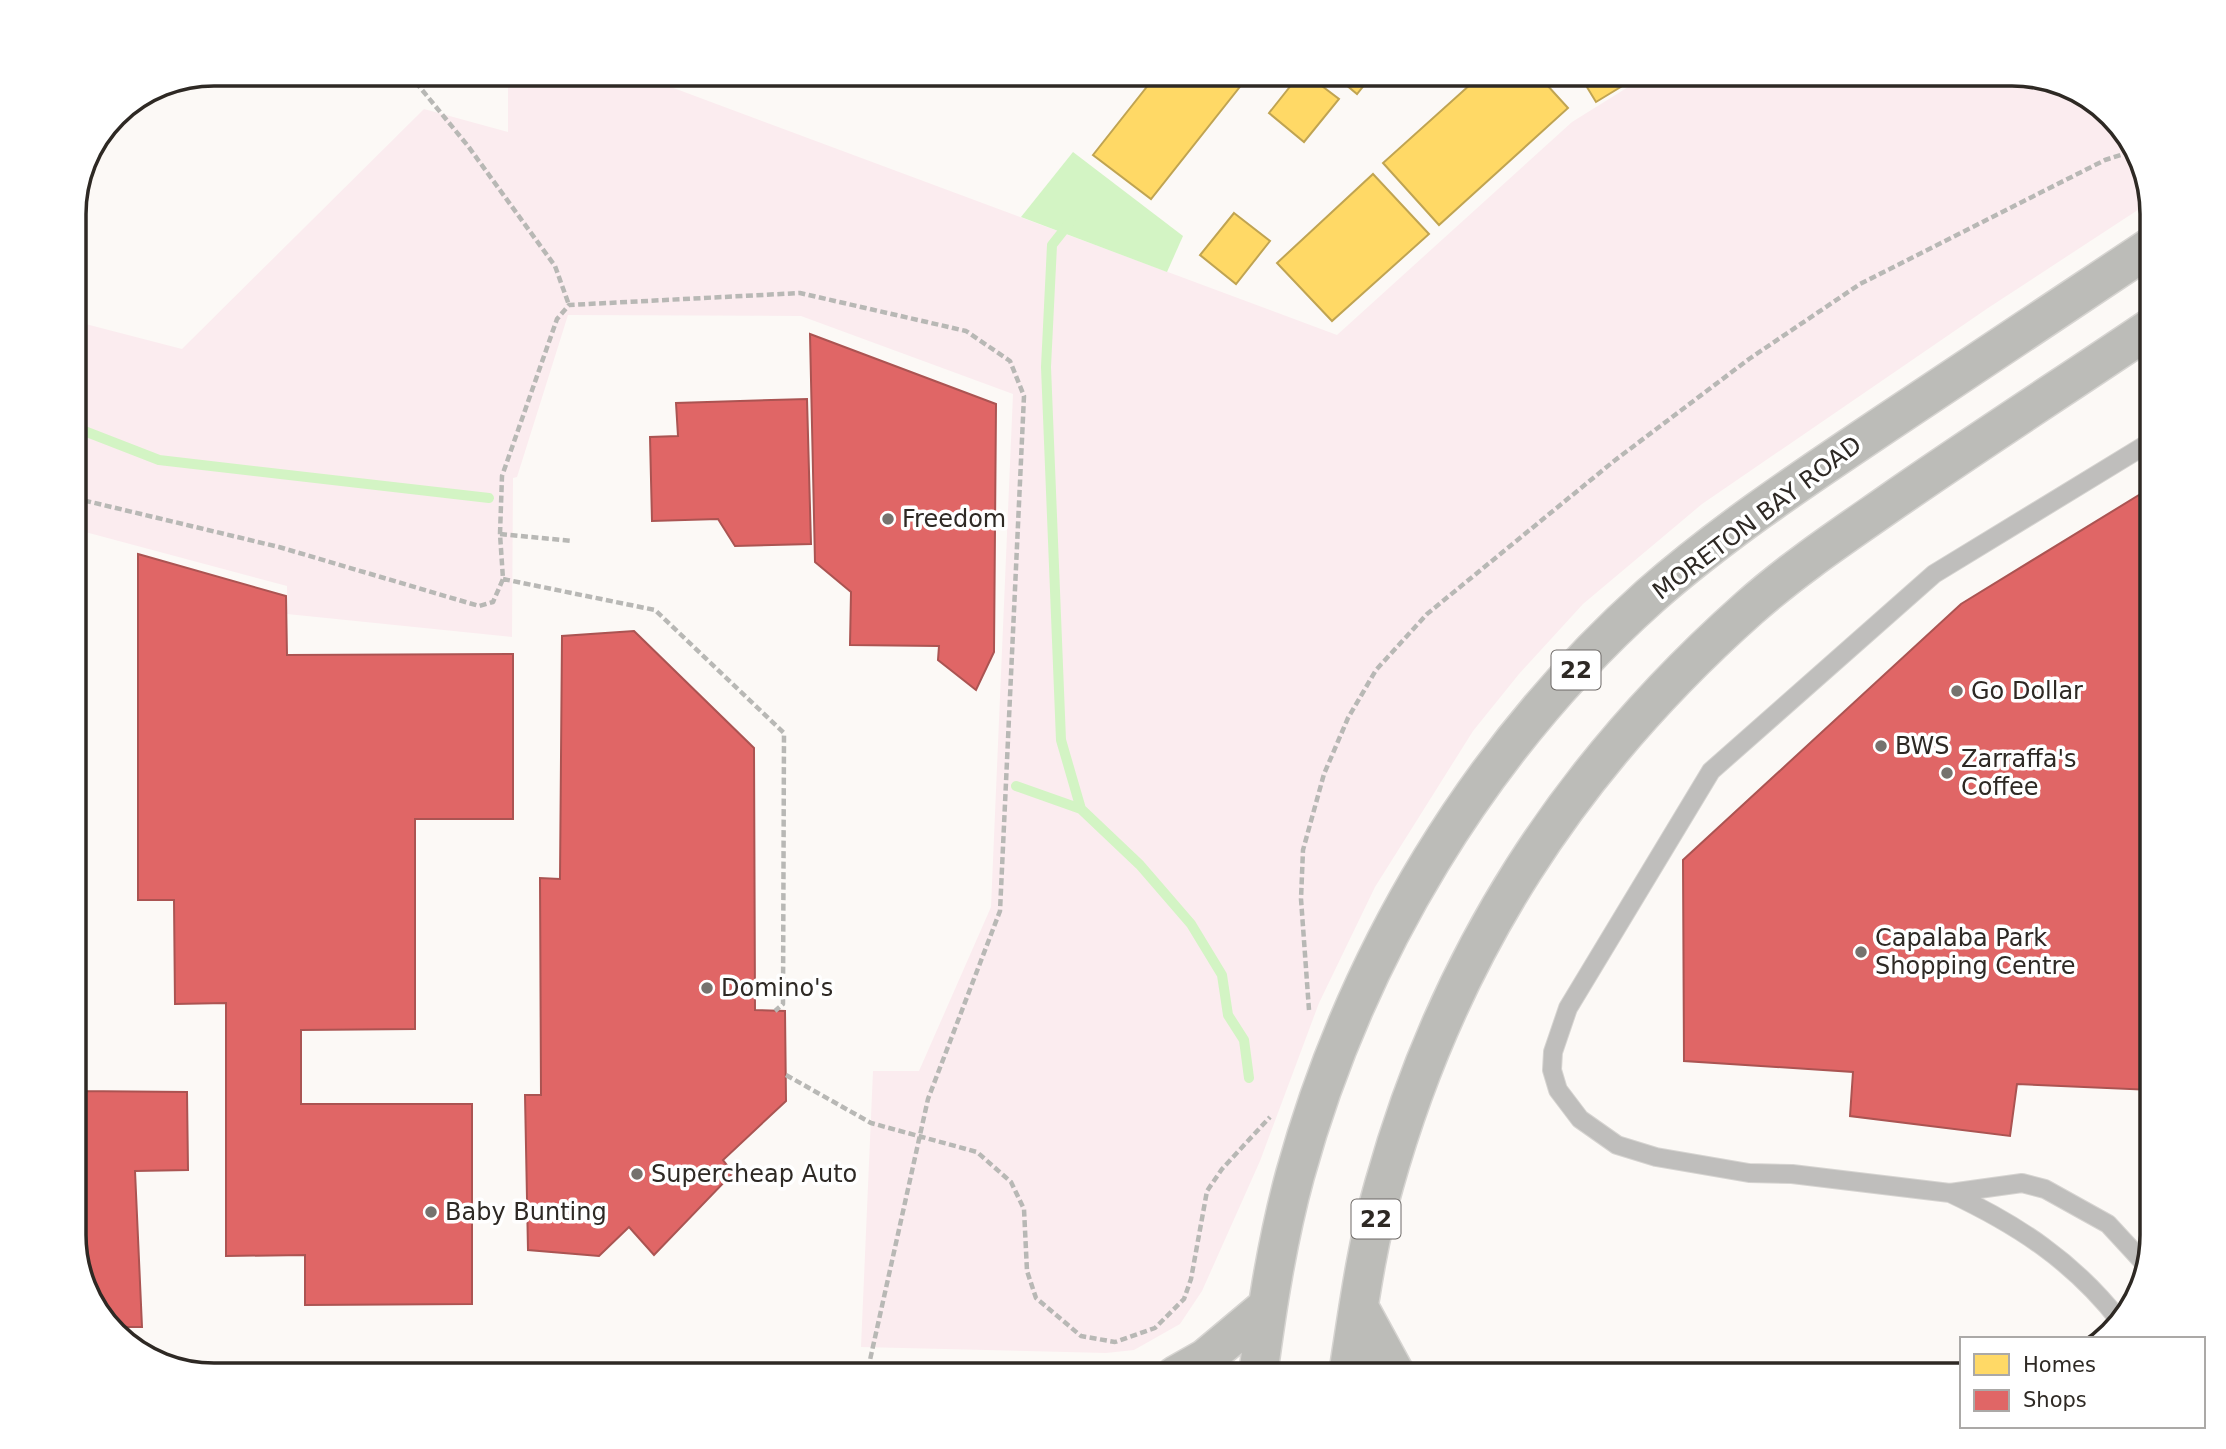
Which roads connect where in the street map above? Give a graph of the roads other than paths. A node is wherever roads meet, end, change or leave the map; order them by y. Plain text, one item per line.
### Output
1 (2140, 254) edge
2 (2140, 335) edge
3 (2140, 448) edge
4 (1950, 1193) junction
5 (2138, 1257) edge
6 (1268, 1306) junction
7 (1359, 1307) junction
8 (2114, 1313) edge
9 (1198, 1363) edge
10 (1260, 1363) edge
11 (1350, 1363) edge
12 (1389, 1363) edge

1 - 6 highway, MORETON BAY ROAD / 22
2 - 7 highway, 22
3 - 4 lane
4 - 5 lane
4 - 8 lane
6 - 9 highway
6 - 10 highway, MORETON BAY ROAD / 22
7 - 11 highway, 22
7 - 12 highway

